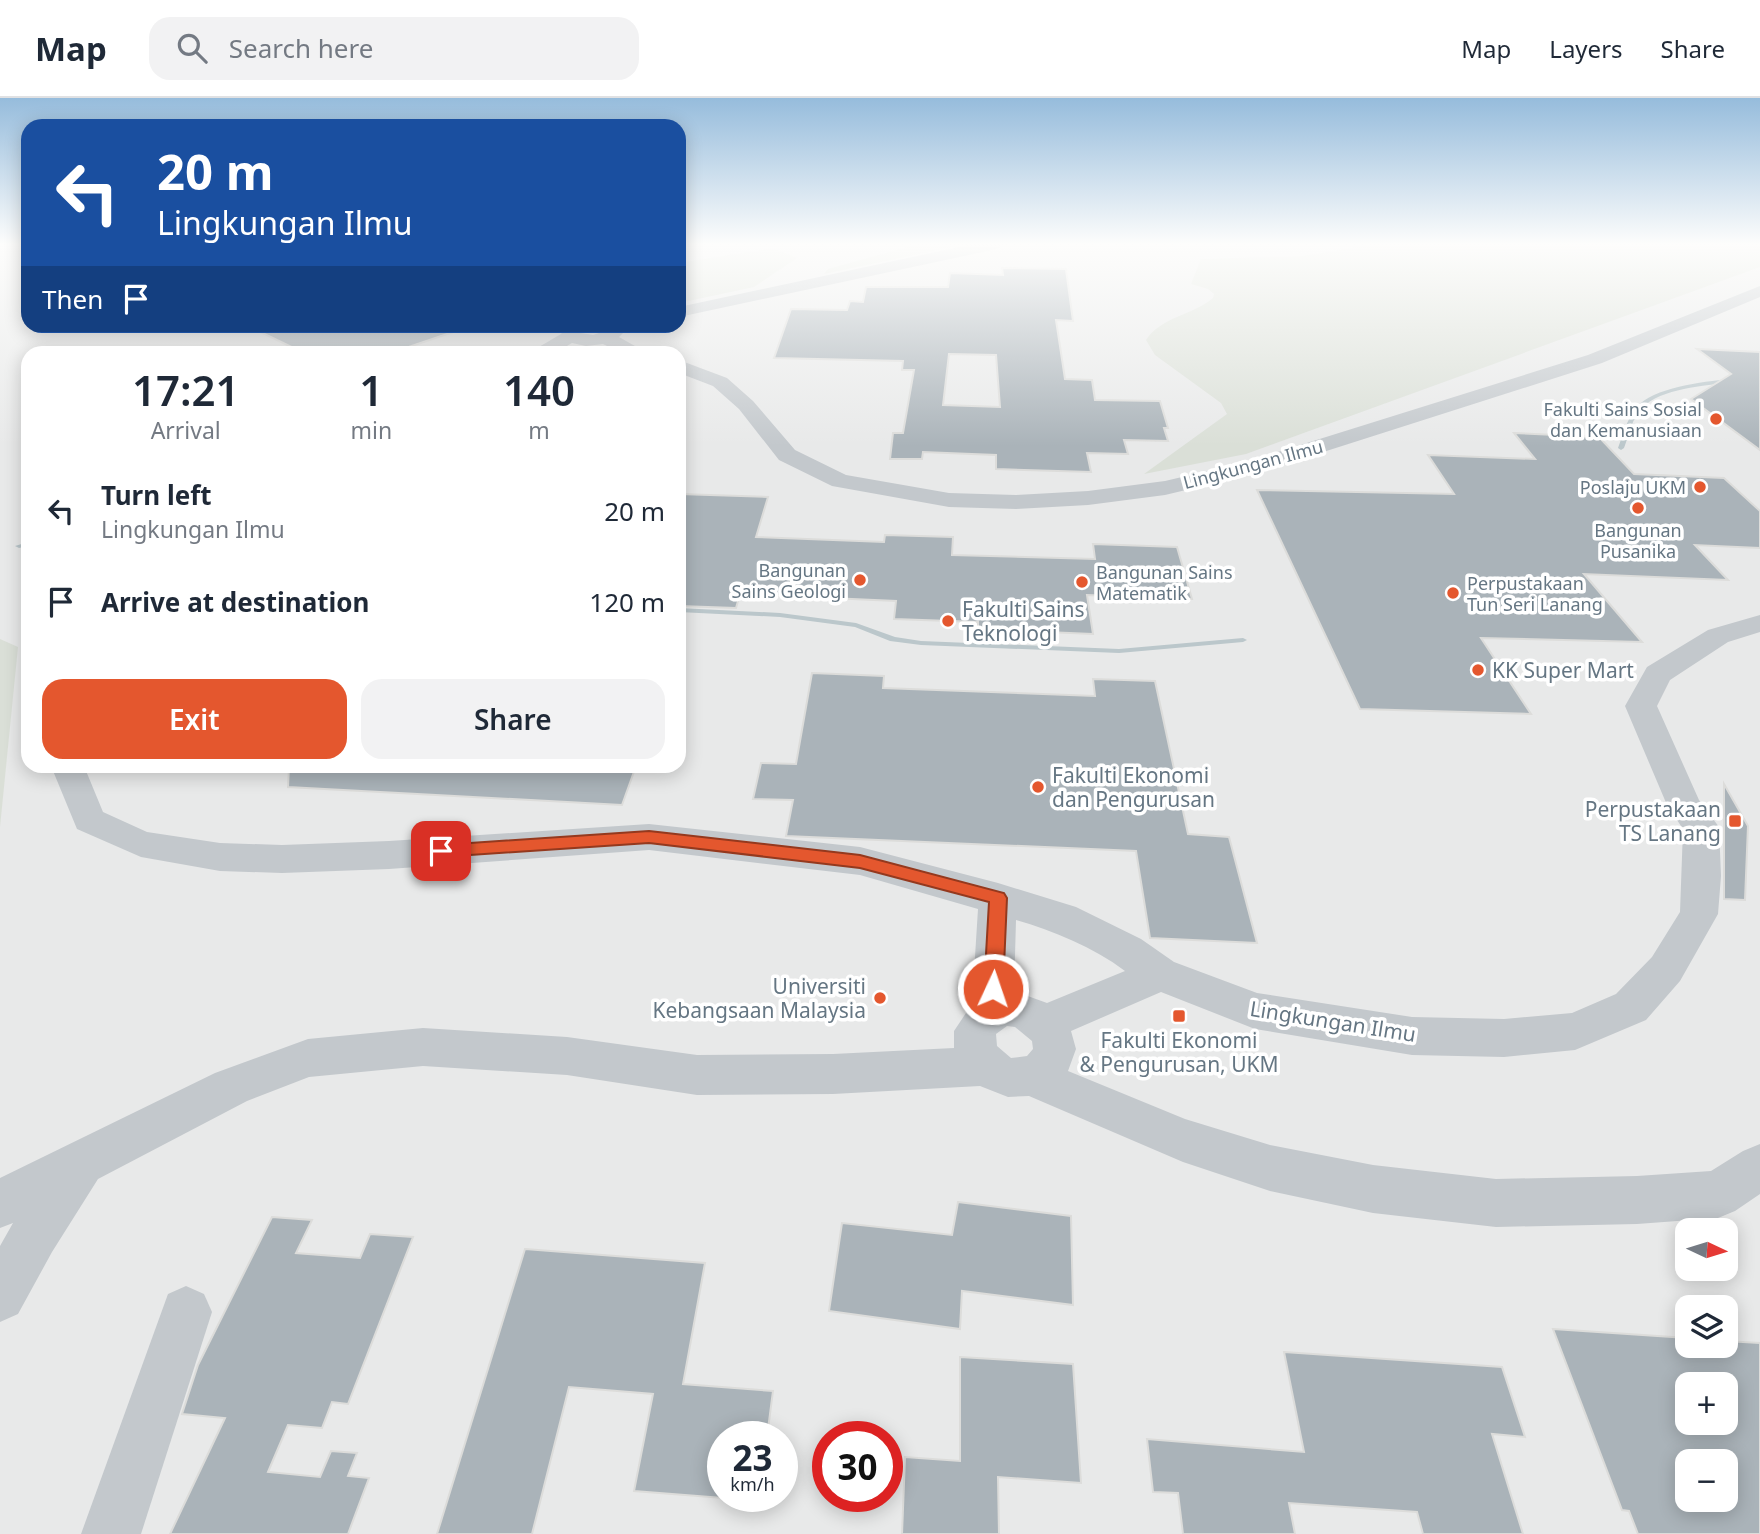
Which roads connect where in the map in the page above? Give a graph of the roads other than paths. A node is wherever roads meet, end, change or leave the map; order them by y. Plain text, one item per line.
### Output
1 (1711, 311) edge
2 (567, 333) edge
3 (576, 333) edge
4 (605, 333) edge
5 (620, 333) edge
6 (555, 346) edge
7 (632, 346) edge
8 (686, 369) edge
9 (1760, 623) edge
10 (70, 773) edge
11 (998, 898) junction
12 (1160, 974) junction
13 (992, 1012) junction
14 (1044, 1023) junction
15 (986, 1066) junction
16 (1030, 1076) junction
17 (82, 1162) junction
18 (1760, 1167) edge
19 (0, 1204) edge
20 (0, 1296) edge
21 (186, 1312) dead end
22 (111, 1534) edge

1 - 8 street, Lingkungan Ilmu
2 - 6 street
3 - 4 street
5 - 7 street
9 - 12 street, Lingkungan Ilmu
10 - 11 street, Lingkungan Ilmu
11 - 12 street, Lingkungan Ilmu
11 - 13 street
12 - 14 street
13 - 14 street
13 - 15 street
14 - 16 street
15 - 16 street
15 - 17 street
16 - 18 street
17 - 19 street
17 - 20 street
21 - 22 street

